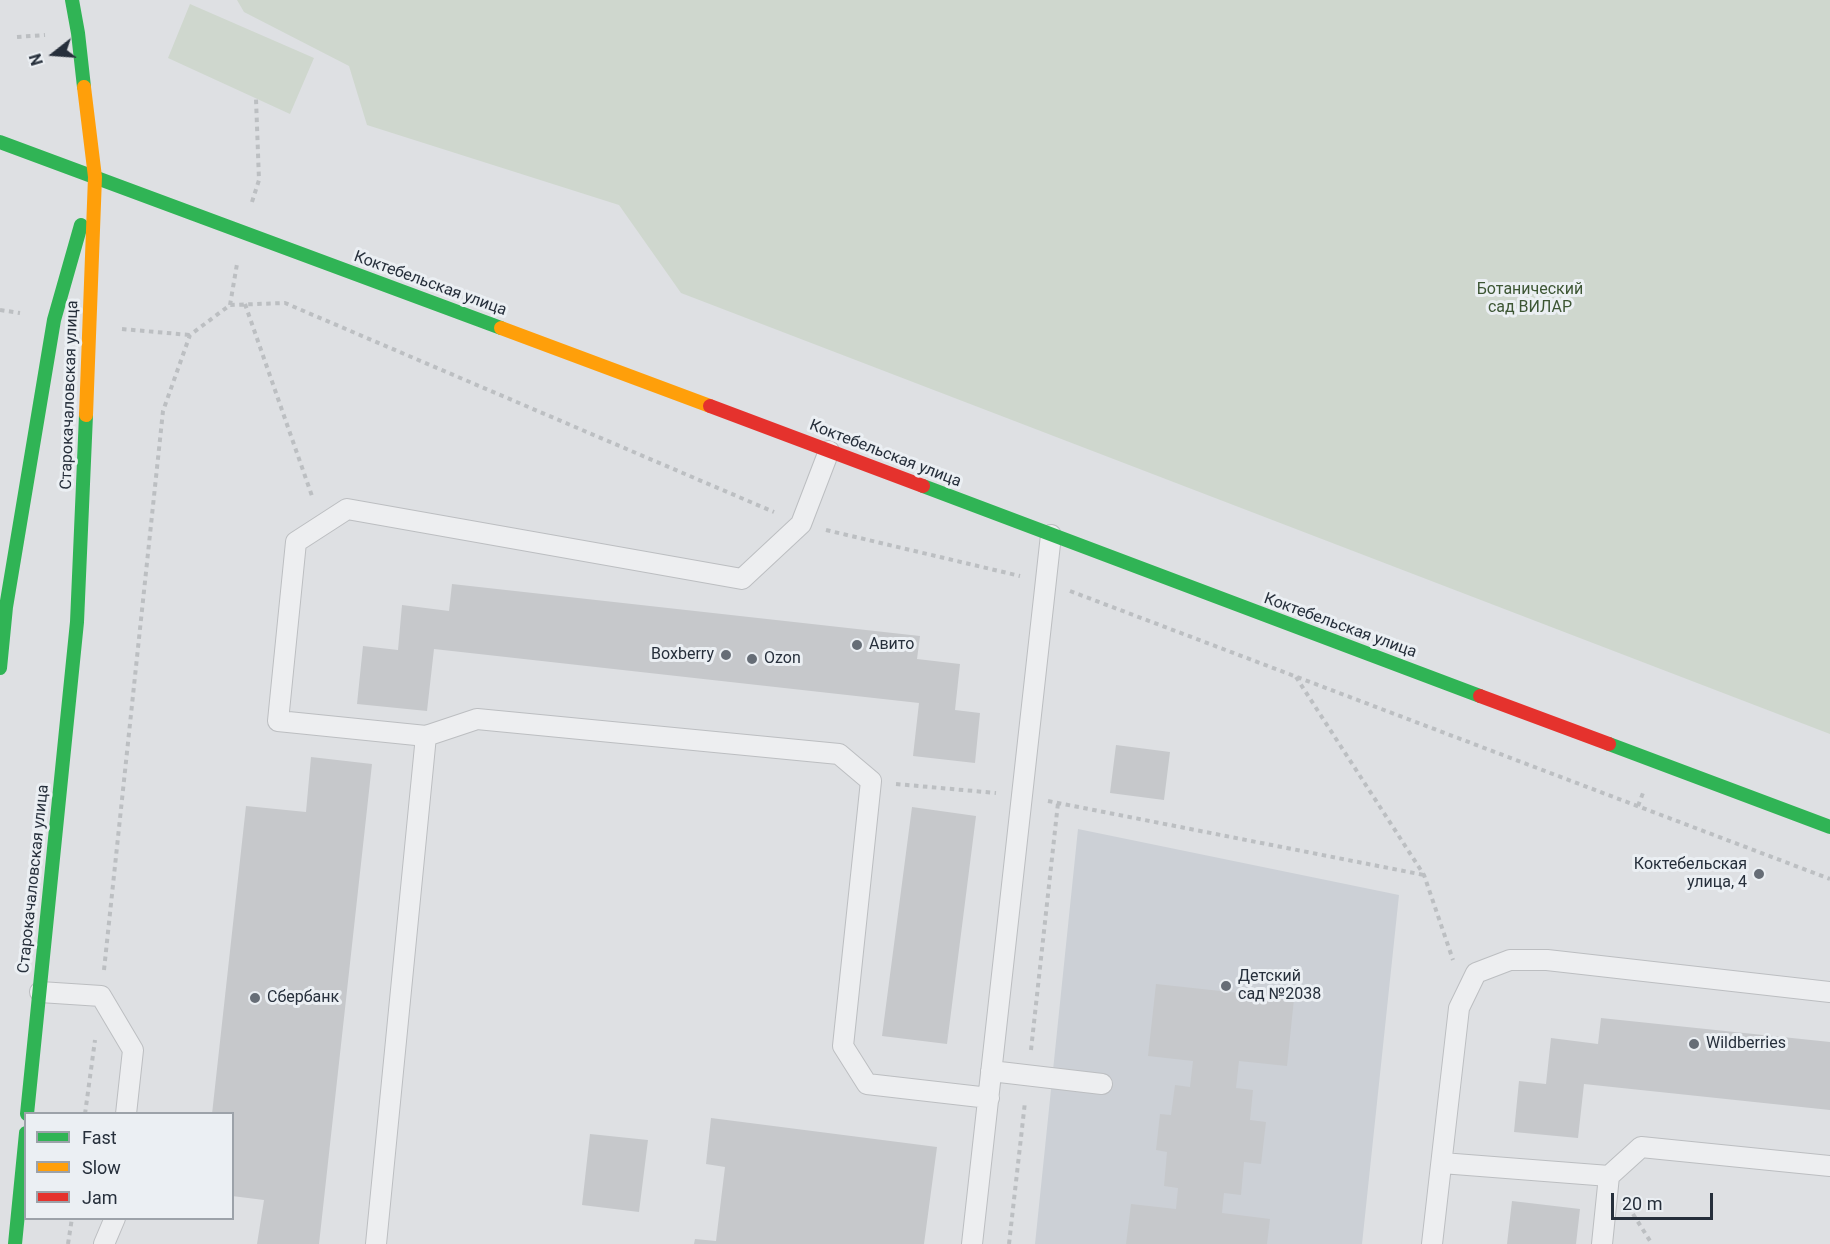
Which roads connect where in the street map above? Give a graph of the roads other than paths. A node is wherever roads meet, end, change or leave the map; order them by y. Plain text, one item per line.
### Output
1 (72, 0) edge
2 (0, 142) edge
3 (95, 177) junction
4 (829, 451) junction
5 (1051, 535) junction
6 (0, 668) edge
7 (426, 736) junction
8 (1830, 827) edge
9 (40, 992) junction
10 (1830, 992) edge
11 (991, 1071) junction
12 (1102, 1084) dead end
13 (988, 1098) junction
14 (27, 1112) edge
15 (126, 1112) edge
16 (24, 1153) edge
17 (1442, 1163) junction
18 (1830, 1166) edge
19 (1609, 1176) junction
20 (114, 1220) edge
21 (15, 1244) edge
22 (104, 1244) edge
23 (376, 1244) edge
24 (972, 1244) edge
25 (1432, 1244) edge
26 (1602, 1244) edge

1 - 3 street
2 - 3 street, Коктебельская улица
3 - 4 street, Коктебельская улица
3 - 6 street, Старокачаловская улица
3 - 9 street, Старокачаловская улица
4 - 5 street, Коктебельская улица
4 - 7 lane
5 - 8 street, Коктебельская улица
5 - 11 lane
7 - 13 lane
7 - 23 lane
9 - 14 street, Старокачаловская улица
9 - 15 lane
10 - 17 lane
11 - 12 lane
11 - 13 lane
13 - 24 lane
16 - 21 street
17 - 19 lane
17 - 25 lane
18 - 19 lane
19 - 26 lane
20 - 22 lane

